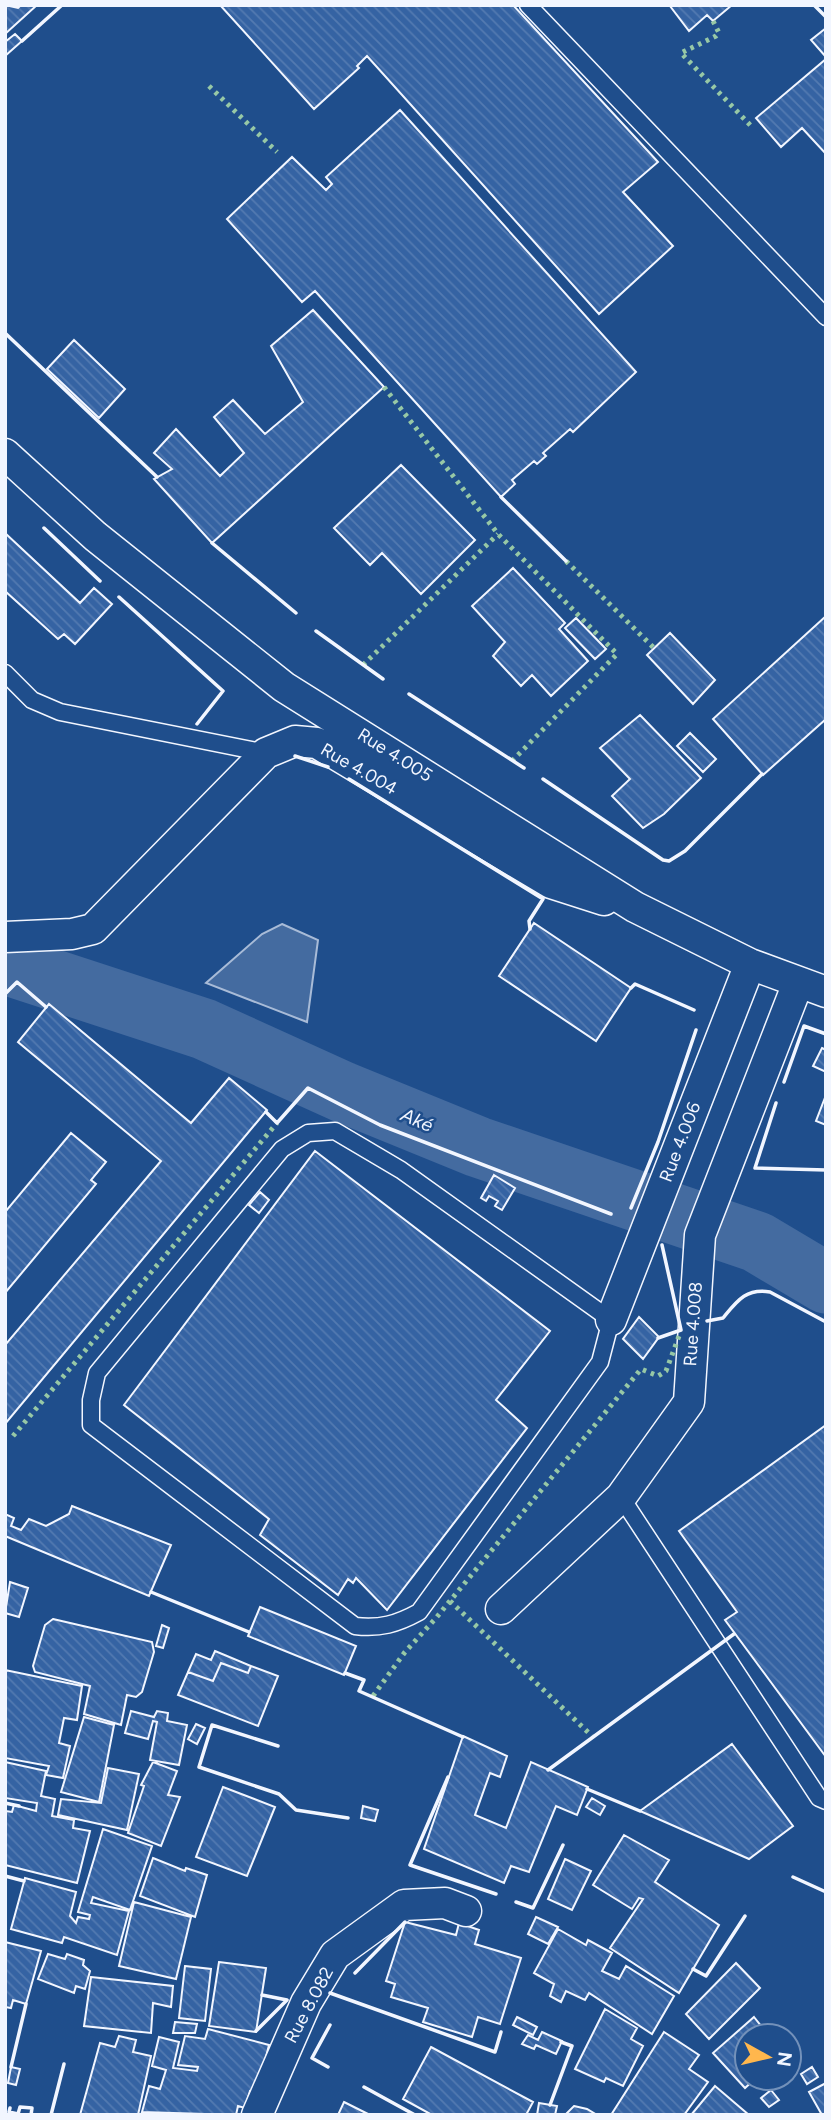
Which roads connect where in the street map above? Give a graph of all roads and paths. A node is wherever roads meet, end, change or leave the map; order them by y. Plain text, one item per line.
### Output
1 (528, 5) edge
2 (826, 317) edge
3 (5, 454) edge
4 (5, 673) edge
5 (267, 753) junction
6 (635, 907) junction
7 (5, 937) edge
8 (750, 964) junction
9 (798, 983) junction
10 (826, 992) edge
11 (611, 1320) junction
12 (621, 1497) junction
13 (501, 1609) dead end
14 (826, 1801) edge
15 (466, 1911) dead end
16 (257, 2115) edge

1 - 2 lane
3 - 6 street, Rue 4.005
4 - 5 lane
5 - 6 street, Rue 4.004
5 - 7 street, Rue 4.004
6 - 8 street, Rue 4.005
8 - 9 street, Rue 4.005
8 - 11 street, Rue 4.006
9 - 10 street, Rue 4.005
9 - 12 street, Rue 4.008
11 - 11 lane
12 - 13 street, Rue 4.008
12 - 14 lane
15 - 16 street, Rue 8.082

